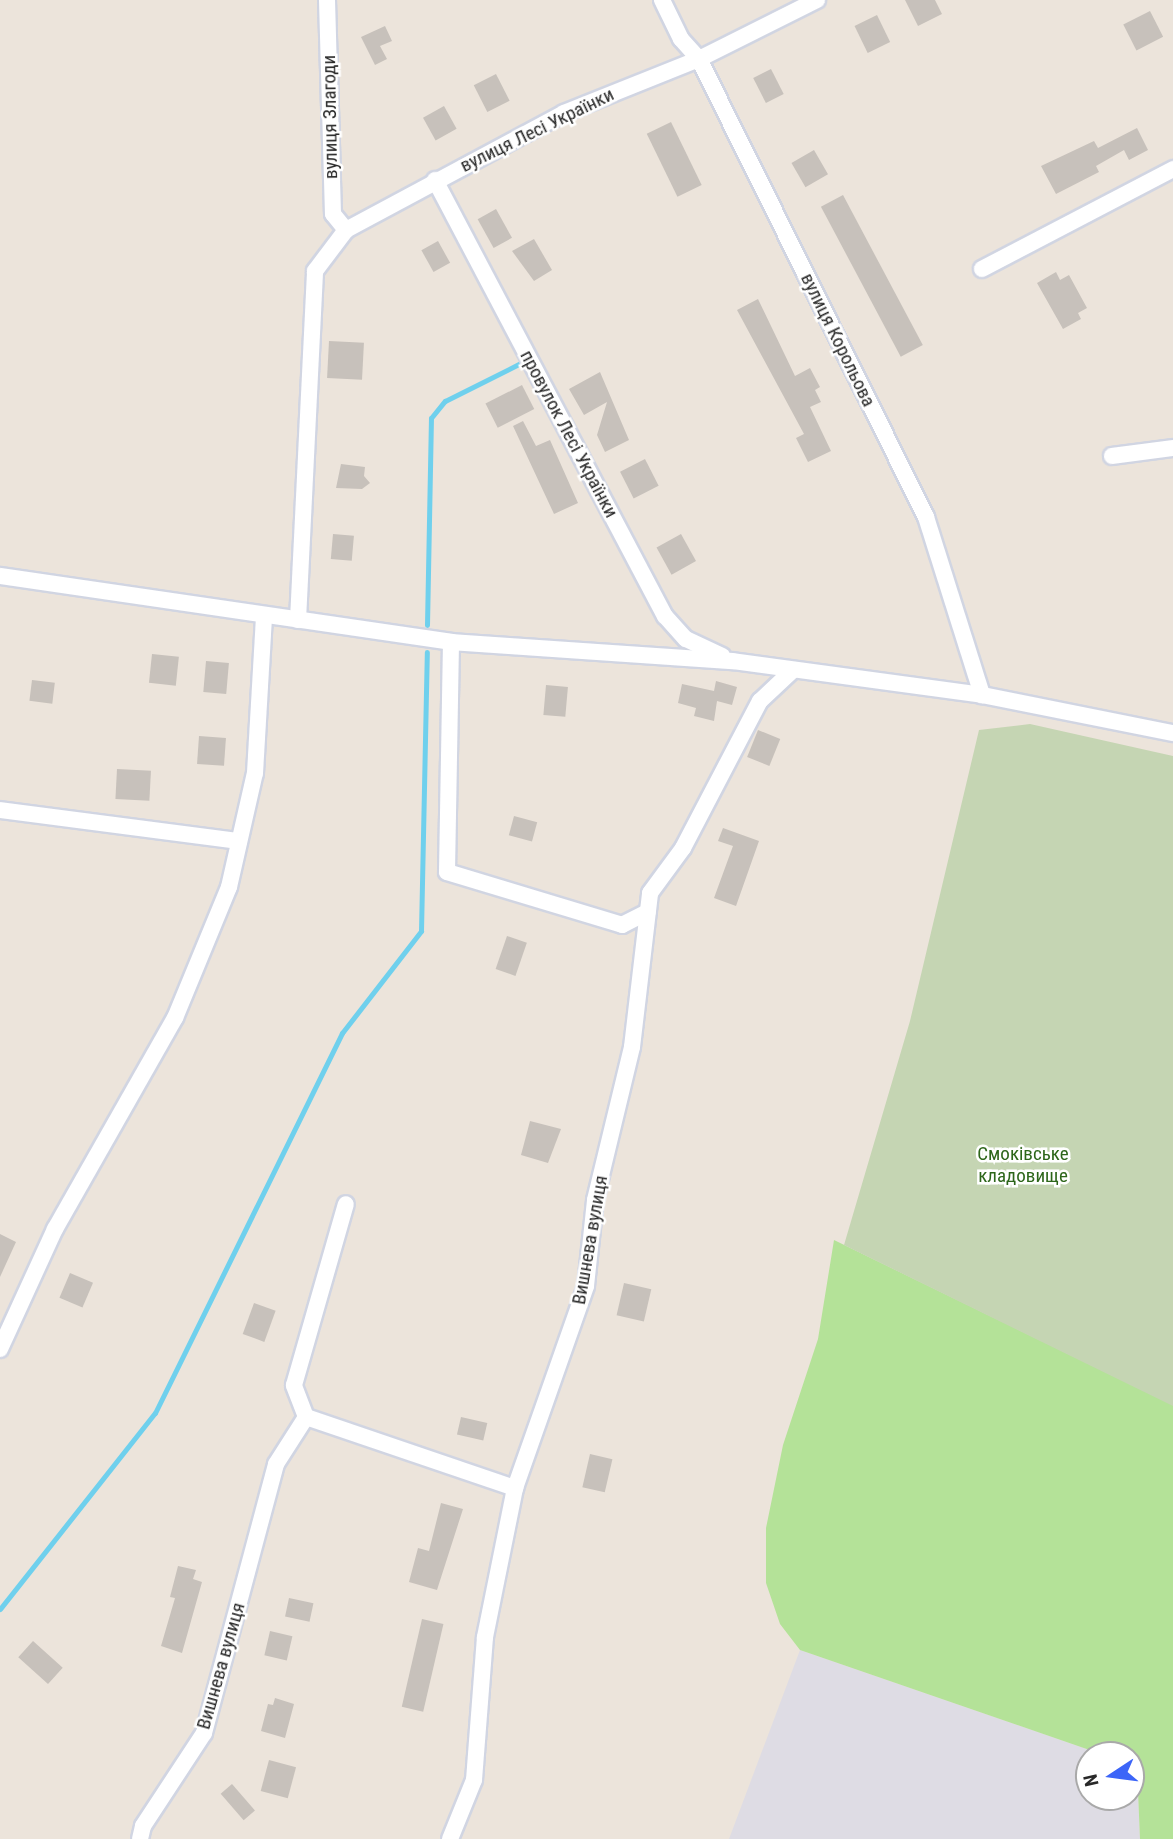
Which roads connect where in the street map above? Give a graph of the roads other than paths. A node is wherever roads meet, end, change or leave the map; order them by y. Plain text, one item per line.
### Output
1 (327, 0) edge
2 (662, 0) edge
3 (817, 0) edge
4 (699, 59) junction
5 (1173, 169) edge
6 (435, 180) junction
7 (346, 230) junction
8 (982, 269) dead end
9 (1173, 448) edge
10 (1112, 456) dead end
11 (2, 582) edge
12 (264, 615) junction
13 (298, 620) junction
14 (451, 642) junction
15 (732, 661) junction
16 (793, 670) junction
17 (982, 695) junction
18 (1173, 733) edge
19 (0, 810) edge
20 (239, 841) junction
21 (648, 912) junction
22 (346, 1204) dead end
23 (0, 1349) edge
24 (306, 1417) junction
25 (515, 1488) junction
26 (140, 1839) edge
27 (450, 1839) edge

1 - 7 street, вулиця Злагоди
2 - 4 street, вулиця Корольова
3 - 4 street, вулиця Лесі Українки
4 - 6 street, вулиця Лесі Українки
4 - 17 street, вулиця Корольова
5 - 8 street
6 - 7 street, вулиця Лесі Українки
6 - 15 street, провулок Лесі Українки
7 - 13 street, вулиця Лесі Українки
9 - 10 street
11 - 12 street
12 - 13 street
12 - 20 street
13 - 14 street
14 - 15 street
14 - 21 street
15 - 16 street
16 - 17 street
16 - 21 street, Вишнева вулиця
17 - 18 street
19 - 20 street
20 - 23 street
21 - 25 street, Вишнева вулиця
22 - 24 street
24 - 25 street
24 - 26 street, Вишнева вулиця
25 - 27 street, Вишнева вулиця

